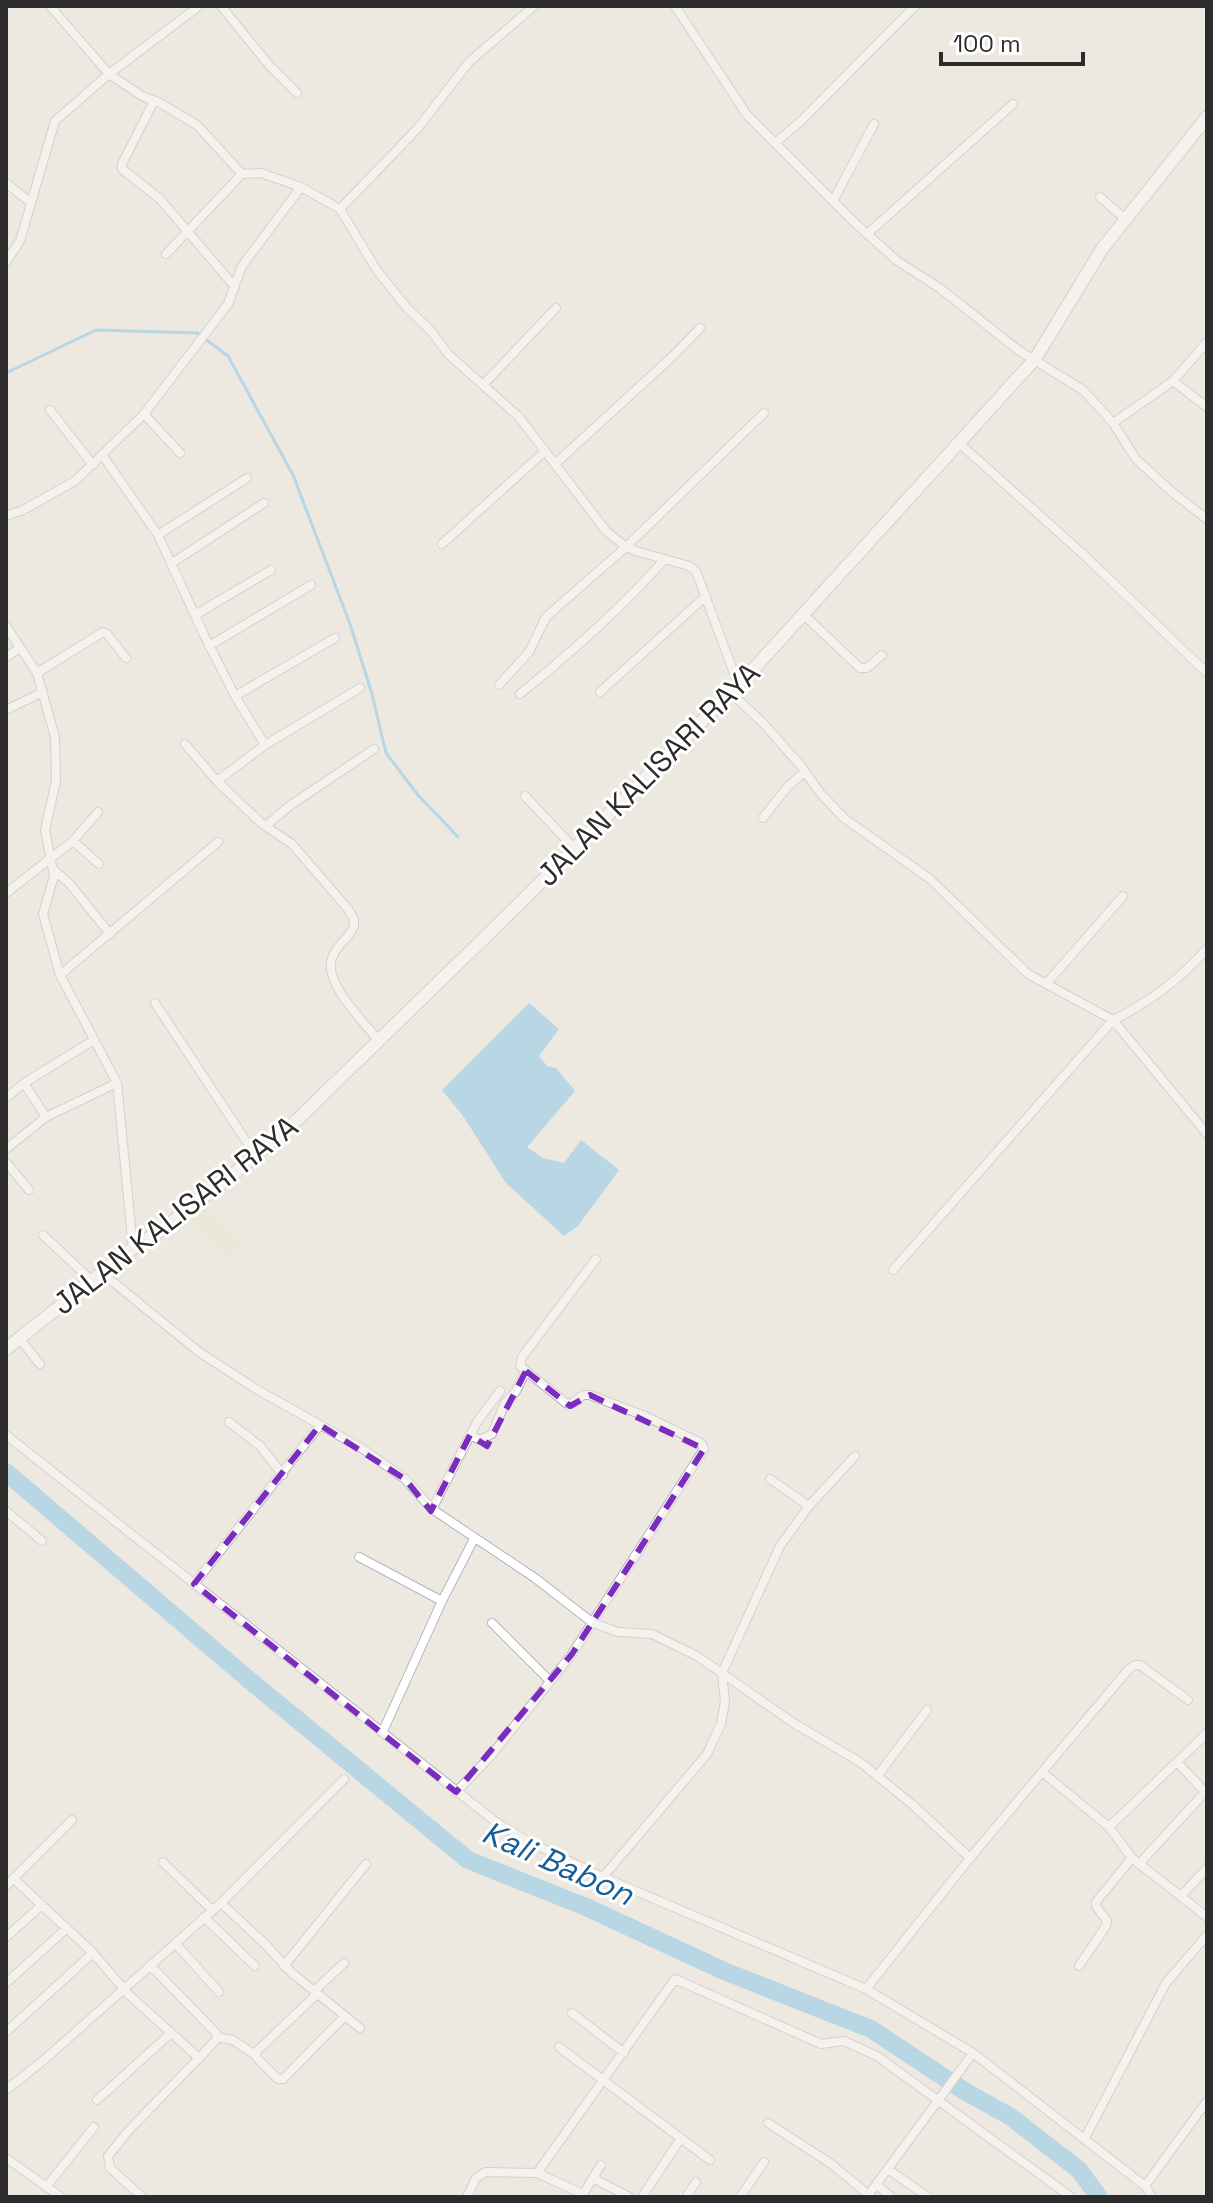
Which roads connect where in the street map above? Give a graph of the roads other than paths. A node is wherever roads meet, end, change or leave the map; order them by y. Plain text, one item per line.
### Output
1 (50, 6) edge
2 (181, 6) edge
3 (199, 6) edge
4 (221, 6) edge
5 (534, 6) edge
6 (675, 6) edge
7 (915, 6) edge
8 (188, 14) junction
9 (109, 74) junction
10 (297, 93) dead end
11 (154, 101) junction
12 (1013, 104) dead end
13 (1207, 117) edge
14 (874, 124) dead end
15 (775, 143) junction
16 (242, 174) junction
17 (6, 183) edge
18 (301, 187) junction
19 (1100, 197) dead end
20 (833, 201) junction
21 (30, 202) junction
22 (340, 209) junction
23 (1125, 219) junction
24 (185, 231) junction
25 (867, 234) junction
26 (166, 254) dead end
27 (6, 262) edge
28 (235, 287) junction
29 (556, 308) dead end
30 (700, 328) dead end
31 (1207, 342) edge
32 (1035, 359) junction
33 (1173, 381) junction
34 (483, 385) junction
35 (1207, 407) edge
36 (50, 410) dead end
37 (764, 413) dead end
38 (144, 414) junction
39 (1113, 423) junction
40 (959, 443) junction
41 (545, 451) junction
42 (180, 453) dead end
43 (103, 456) junction
44 (555, 464) junction
45 (93, 465) junction
46 (247, 478) dead end
47 (264, 503) dead end
48 (6, 516) edge
49 (1207, 519) edge
50 (158, 535) junction
51 (442, 544) dead end
52 (626, 547) junction
53 (664, 560) junction
54 (172, 563) junction
55 (271, 570) dead end
56 (311, 585) dead end
57 (706, 596) junction
58 (195, 615) junction
59 (804, 615) junction
60 (6, 626) edge
61 (335, 638) dead end
62 (209, 646) junction
63 (20, 648) junction
64 (882, 655) dead end
65 (6, 657) edge
66 (126, 658) dead end
67 (37, 673) junction
68 (1207, 673) edge
69 (499, 685) dead end
70 (360, 688) dead end
71 (734, 688) junction
72 (43, 692) junction
73 (600, 692) dead end
74 (520, 694) dead end
75 (235, 696) junction
76 (6, 710) edge
77 (185, 744) dead end
78 (265, 745) junction
79 (374, 749) dead end
80 (805, 772) junction
81 (217, 781) junction
82 (525, 796) dead end
83 (98, 812) dead end
84 (763, 818) dead end
85 (266, 826) junction
86 (73, 841) junction
87 (218, 842) dead end
88 (574, 848) junction
89 (52, 864) junction
90 (99, 864) dead end
91 (6, 893) edge
92 (1123, 896) dead end
93 (110, 934) junction
94 (1207, 949) edge
95 (60, 975) junction
96 (1046, 984) junction
97 (155, 1003) dead end
98 (1113, 1020) junction
99 (94, 1040) junction
100 (378, 1040) junction
101 (24, 1083) junction
102 (117, 1083) junction
103 (6, 1098) edge
104 (46, 1117) junction
105 (1207, 1134) edge
106 (6, 1149) edge
107 (256, 1156) junction
108 (6, 1162) edge
109 (29, 1190) dead end
110 (43, 1235) dead end
111 (133, 1248) junction
112 (596, 1259) dead end
113 (893, 1270) dead end
114 (97, 1277) junction
115 (19, 1338) junction
116 (6, 1349) edge
117 (40, 1364) dead end
118 (526, 1371) junction
119 (500, 1391) dead end
120 (229, 1422) dead end
121 (320, 1425) junction
122 (6, 1435) edge
123 (470, 1435) junction
124 (855, 1456) dead end
125 (283, 1475) junction
126 (770, 1479) dead end
127 (809, 1506) junction
128 (432, 1509) junction
129 (6, 1511) edge
130 (474, 1539) junction
131 (42, 1541) dead end
132 (359, 1557) dead end
133 (194, 1584) junction
134 (442, 1601) junction
135 (492, 1623) dead end
136 (593, 1623) junction
137 (722, 1673) junction
138 (550, 1681) junction
139 (1188, 1700) dead end
140 (927, 1710) dead end
141 (383, 1731) junction
142 (1207, 1733) edge
143 (1177, 1762) junction
144 (1042, 1772) junction
145 (878, 1775) junction
146 (344, 1779) dead end
147 (1206, 1791) edge
148 (456, 1792) junction
149 (72, 1820) dead end
150 (1109, 1827) junction
151 (970, 1858) junction
152 (1136, 1861) junction
153 (163, 1862) dead end
154 (366, 1864) dead end
155 (1207, 1868) edge
156 (603, 1877) junction
157 (14, 1879) junction
158 (6, 1886) edge
159 (1181, 1896) junction
160 (221, 1903) junction
161 (42, 1905) junction
162 (212, 1910) junction
163 (204, 1917) junction
164 (1207, 1917) edge
165 (67, 1928) junction
166 (1207, 1935) edge
167 (6, 1937) edge
168 (175, 1943) junction
169 (93, 1953) junction
170 (344, 1963) dead end
171 (150, 1965) junction
172 (255, 1966) dead end
173 (284, 1966) junction
174 (1079, 1966) dead end
175 (6, 1983) edge
176 (866, 1989) junction
177 (124, 1990) junction
178 (219, 1992) dead end
179 (316, 1992) junction
180 (572, 2013) dead end
181 (345, 2016) junction
182 (360, 2028) dead end
183 (6, 2032) edge
184 (171, 2033) junction
185 (217, 2037) junction
186 (559, 2047) dead end
187 (624, 2053) junction
188 (972, 2054) junction
189 (255, 2055) junction
190 (199, 2058) junction
191 (603, 2081) junction
192 (6, 2090) edge
193 (97, 2100) dead end
194 (939, 2101) junction
195 (1207, 2101) edge
196 (768, 2123) dead end
197 (94, 2127) dead end
198 (681, 2138) junction
199 (1085, 2138) junction
200 (6, 2158) edge
201 (710, 2160) dead end
202 (764, 2162) dead end
203 (601, 2165) dead end
204 (889, 2170) junction
205 (537, 2173) junction
206 (593, 2178) junction
207 (696, 2182) dead end
208 (877, 2185) junction
209 (1145, 2186) junction
210 (46, 2187) junction
211 (582, 2196) edge
212 (868, 2196) edge
213 (61, 2197) edge
214 (142, 2197) edge
215 (467, 2197) edge
216 (629, 2197) edge
217 (642, 2197) edge
218 (686, 2197) edge
219 (740, 2197) edge
220 (891, 2197) edge
221 (928, 2197) edge
222 (1071, 2197) edge
223 (1152, 2197) edge

1 - 9 street
2 - 8 street
3 - 8 street
4 - 10 street
5 - 22 street
6 - 15 street
7 - 15 street
8 - 9 street
9 - 11 street
9 - 21 street
11 - 16 street
11 - 24 street
12 - 25 street
13 - 23 street, JALAN KALISARI RAYA
14 - 20 street
15 - 20 street
16 - 18 street
16 - 24 street
17 - 21 street
18 - 22 street
18 - 28 street
19 - 23 street
20 - 25 street
21 - 27 street
22 - 34 street
23 - 32 street, JALAN KALISARI RAYA
24 - 26 street
24 - 28 street
25 - 32 street
28 - 38 street
29 - 34 street
30 - 44 street
31 - 33 street
32 - 39 street
32 - 40 street, JALAN KALISARI RAYA
33 - 35 street
33 - 39 street
34 - 41 street
36 - 45 street
37 - 52 street
38 - 42 street
38 - 43 street
39 - 49 street
40 - 59 street, JALAN KALISARI RAYA
40 - 68 street
41 - 44 street
41 - 51 street
43 - 45 street
43 - 50 street
44 - 52 street
45 - 48 street
46 - 50 street
47 - 54 street
50 - 54 street
52 - 53 street
52 - 69 street
53 - 57 street
53 - 74 street
54 - 58 street
55 - 58 street
56 - 62 street
57 - 71 street
57 - 73 street
58 - 62 street
59 - 64 street
59 - 71 street, JALAN KALISARI RAYA
60 - 63 street
61 - 75 street
62 - 75 street
63 - 65 street
63 - 67 street
66 - 67 street
67 - 72 street
70 - 78 street
71 - 80 street
71 - 88 street, JALAN KALISARI RAYA
72 - 76 street
72 - 89 street
75 - 78 street
77 - 81 street
78 - 81 street
79 - 85 street
80 - 84 street
80 - 96 street
81 - 85 street
82 - 88 street
83 - 86 street
85 - 100 street
86 - 89 street
86 - 90 street
87 - 93 street
88 - 100 street, JALAN KALISARI RAYA
89 - 91 street
89 - 93 street
89 - 95 street
92 - 96 street
93 - 95 street
94 - 98 street
95 - 99 street
96 - 98 street
97 - 107 street
98 - 105 street
98 - 113 street
99 - 101 street
99 - 102 street
100 - 107 street, JALAN KALISARI RAYA
101 - 103 street
101 - 104 street
102 - 104 street
102 - 111 street
104 - 106 street
107 - 111 street, JALAN KALISARI RAYA
108 - 109 street
110 - 114 street
111 - 114 street, JALAN KALISARI RAYA
112 - 118 street
114 - 115 street, JALAN KALISARI RAYA
114 - 121 street
115 - 116 street, JALAN KALISARI RAYA
115 - 117 street
118 - 123 street
118 - 136 street
119 - 123 street
120 - 125 street
121 - 125 street
121 - 128 street
122 - 133 street
123 - 128 street
124 - 127 street
125 - 133 street
126 - 127 street
127 - 137 street
128 - 130 street
129 - 131 street
130 - 134 street
130 - 136 street
132 - 134 street
133 - 141 street
134 - 141 street
135 - 138 street
136 - 137 street
136 - 138 street
137 - 145 street
137 - 156 street
138 - 148 street
139 - 144 street
140 - 145 street
141 - 148 street
142 - 143 street
143 - 147 street
143 - 150 street
144 - 150 street
144 - 151 street
145 - 151 street
146 - 160 street
147 - 152 street
148 - 156 street
149 - 157 street
150 - 152 street
151 - 176 street
152 - 159 street
152 - 174 street
153 - 162 street
154 - 173 street
155 - 159 street
156 - 176 street
157 - 158 street
157 - 161 street
159 - 164 street
160 - 162 street
160 - 173 street
161 - 165 street
161 - 167 street
162 - 163 street
163 - 168 street
163 - 172 street
165 - 169 street
165 - 175 street
166 - 199 street
168 - 171 street
168 - 178 street
169 - 177 street
169 - 183 street
170 - 179 street
171 - 177 street
171 - 185 street
173 - 179 street
176 - 188 street
177 - 184 street
177 - 192 street
179 - 181 street
179 - 189 street
180 - 187 street
181 - 182 street
181 - 189 street
184 - 190 street
184 - 193 street
185 - 189 street
185 - 190 street
186 - 191 street
187 - 191 street
187 - 194 street
188 - 194 street
188 - 199 street
190 - 214 street
191 - 198 street
191 - 205 street
194 - 204 street
194 - 222 street
195 - 209 street
196 - 212 street
197 - 210 street
198 - 201 street
198 - 217 street
199 - 209 street
200 - 210 street
202 - 219 street
203 - 206 street
204 - 208 street
204 - 221 street
205 - 211 street
205 - 215 street
206 - 211 street
206 - 216 street
207 - 218 street
208 - 212 street
208 - 220 street
209 - 223 street
210 - 213 street

